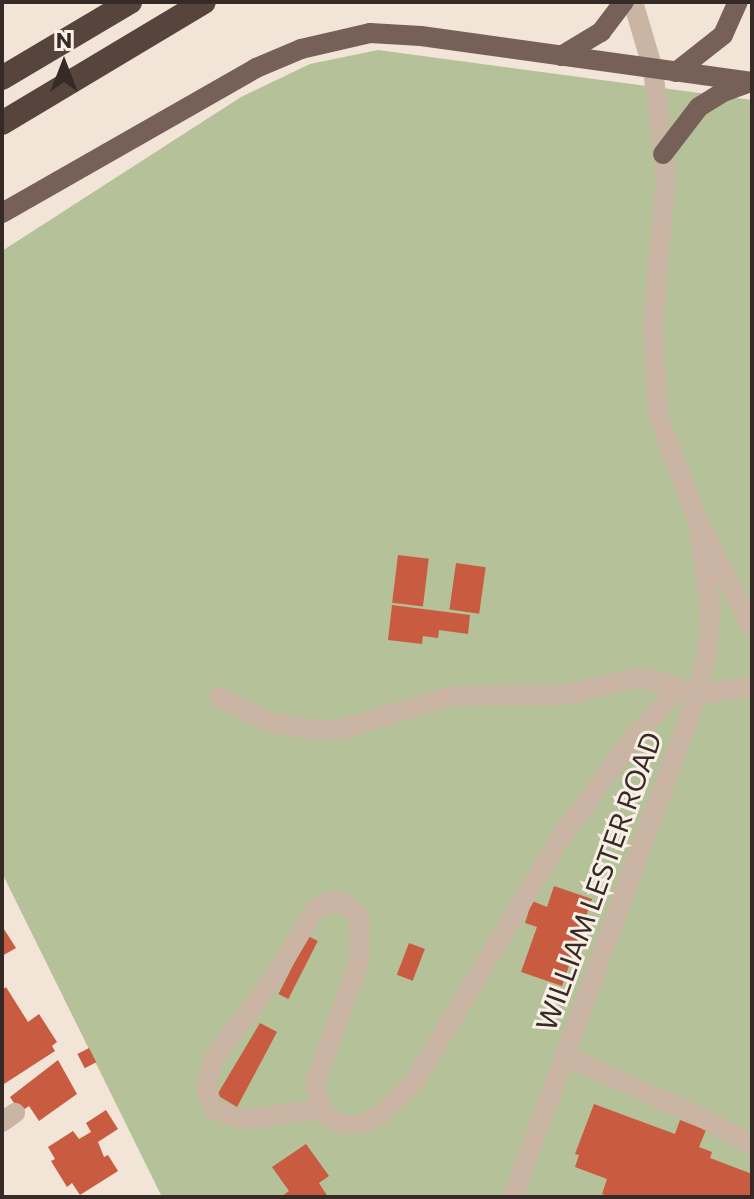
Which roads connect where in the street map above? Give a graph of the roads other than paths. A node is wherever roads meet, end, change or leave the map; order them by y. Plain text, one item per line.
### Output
1 (130, 2) edge
2 (204, 2) edge
3 (624, 2) edge
4 (633, 2) edge
5 (738, 2) edge
6 (561, 56) junction
7 (653, 69) junction
8 (676, 72) junction
9 (2, 78) edge
10 (752, 82) edge
11 (2, 123) edge
12 (663, 154) junction
13 (2, 213) edge
14 (698, 521) junction
15 (752, 628) edge
16 (752, 686) edge
17 (688, 692) junction
18 (219, 697) dead end
19 (563, 1055) junction
20 (321, 1108) junction
21 (752, 1145) edge
22 (513, 1197) edge

1 - 9 highway
2 - 11 highway
3 - 6 main road
4 - 7 street, WILLIAM LESTER ROAD
5 - 8 main road
6 - 7 main road
6 - 13 main road
7 - 8 main road
7 - 12 street, WILLIAM LESTER ROAD
8 - 10 main road
10 - 12 main road
12 - 14 street, WILLIAM LESTER ROAD
14 - 15 street, WILLIAM LESTER ROAD
14 - 17 street, WILLIAM LESTER ROAD
16 - 17 street
17 - 18 street
17 - 19 street, WILLIAM LESTER ROAD
17 - 20 street
19 - 21 street, WILLIAM LESTER ROAD
19 - 22 street
20 - 20 street

